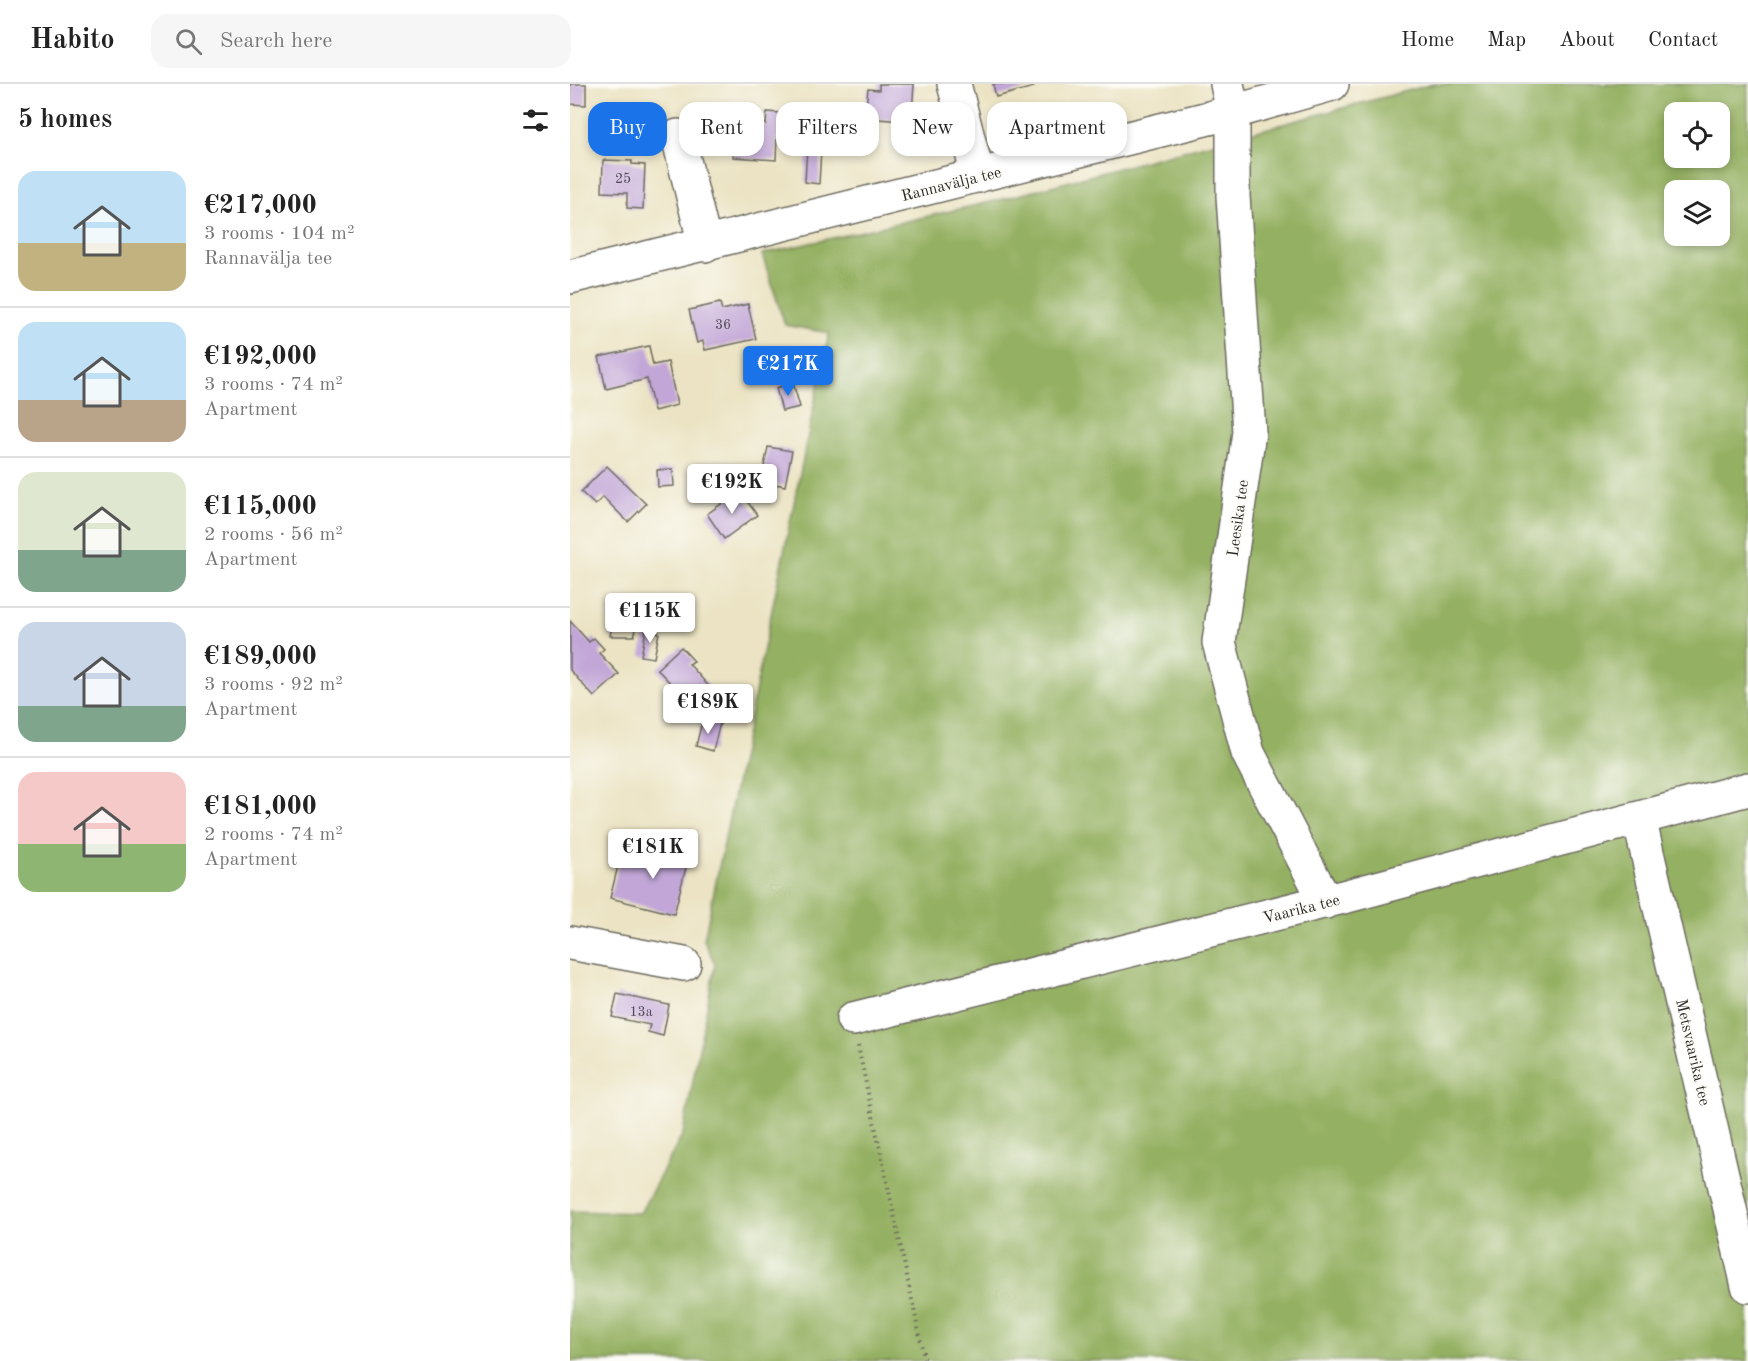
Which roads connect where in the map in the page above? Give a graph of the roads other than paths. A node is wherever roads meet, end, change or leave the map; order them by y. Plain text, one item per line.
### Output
1 (954, 84) edge
2 (1332, 84) edge
3 (1230, 98) edge
4 (678, 136) dead end
5 (978, 176) junction
6 (705, 245) junction
7 (570, 277) edge
8 (1748, 789) edge
9 (1639, 818) junction
10 (1326, 902) junction
11 (570, 943) edge
12 (684, 964) dead end
13 (853, 1019) road end
14 (1748, 1286) edge

1 - 5 street
2 - 3 street, Rannavälja tee
3 - 5 street, Rannavälja tee
3 - 10 street, Leesika tee
4 - 6 street
5 - 6 street, Rannavälja tee
6 - 7 street, Rannavälja tee
8 - 9 street, Vaarika tee
9 - 10 street, Vaarika tee
9 - 14 street, Metsvaarika tee
10 - 13 street, Vaarika tee
11 - 12 street

